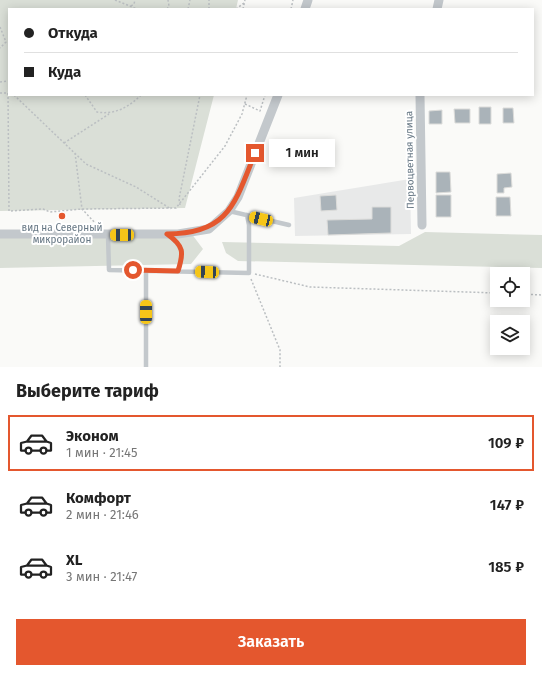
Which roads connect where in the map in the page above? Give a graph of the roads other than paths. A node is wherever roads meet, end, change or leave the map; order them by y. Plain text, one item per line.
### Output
1 (278, 96) edge
2 (420, 96) edge
3 (229, 211) junction
4 (247, 215) junction
5 (289, 225) dead end
6 (422, 225) dead end
7 (0, 234) edge
8 (167, 234) junction
9 (108, 235) junction
10 (146, 270) junction
11 (178, 271) junction
12 (146, 367) edge

1 - 3 street
2 - 6 street, Первоцветная улица
3 - 4 lane
3 - 8 street
4 - 5 lane
4 - 11 lane
7 - 9 street
8 - 9 street
8 - 11 lane
9 - 10 lane
10 - 11 lane
10 - 12 lane

